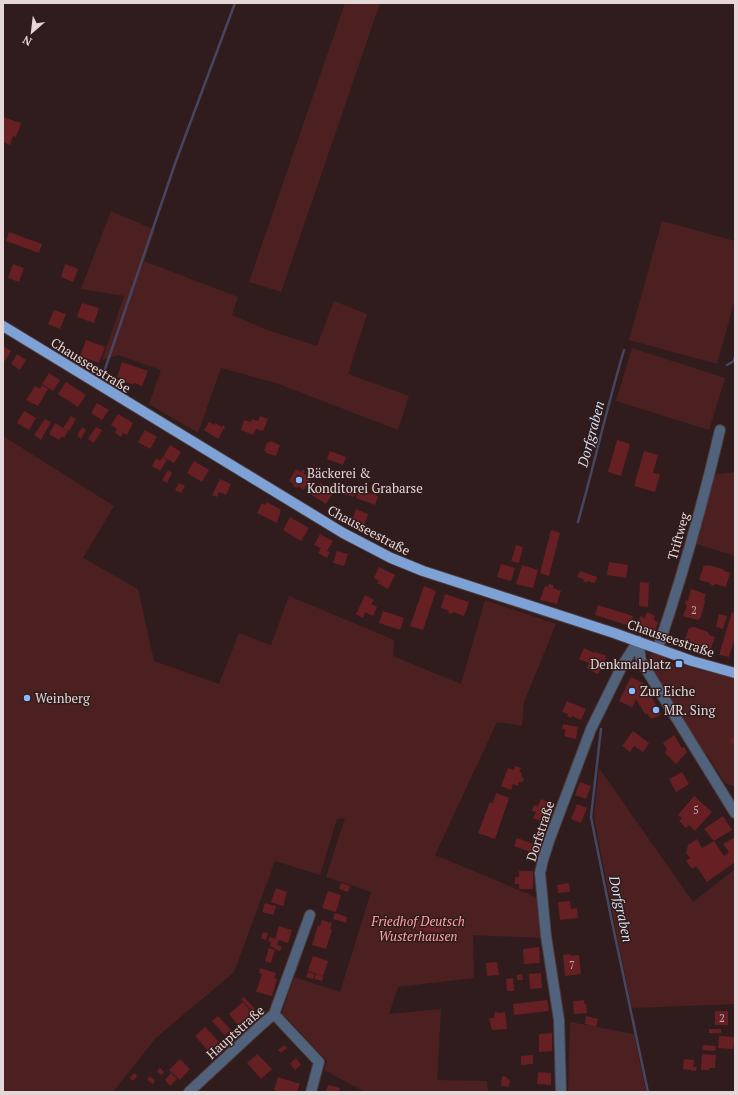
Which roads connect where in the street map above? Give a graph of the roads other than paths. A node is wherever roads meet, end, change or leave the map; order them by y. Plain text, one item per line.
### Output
1 (3, 326) edge
2 (720, 430) dead end
3 (638, 641) junction
4 (658, 648) junction
5 (735, 673) edge
6 (735, 813) edge
7 (310, 915) dead end
8 (274, 1014) junction
9 (189, 1092) edge
10 (311, 1092) edge
11 (561, 1092) edge

1 - 3 main road, Chausseestraße
2 - 4 street, Triftweg
3 - 4 main road, Chausseestraße
3 - 6 street
3 - 11 street, Dorfstraße
4 - 5 main road, Chausseestraße
7 - 8 street, Hauptstraße
8 - 9 street, Hauptstraße
8 - 10 street

